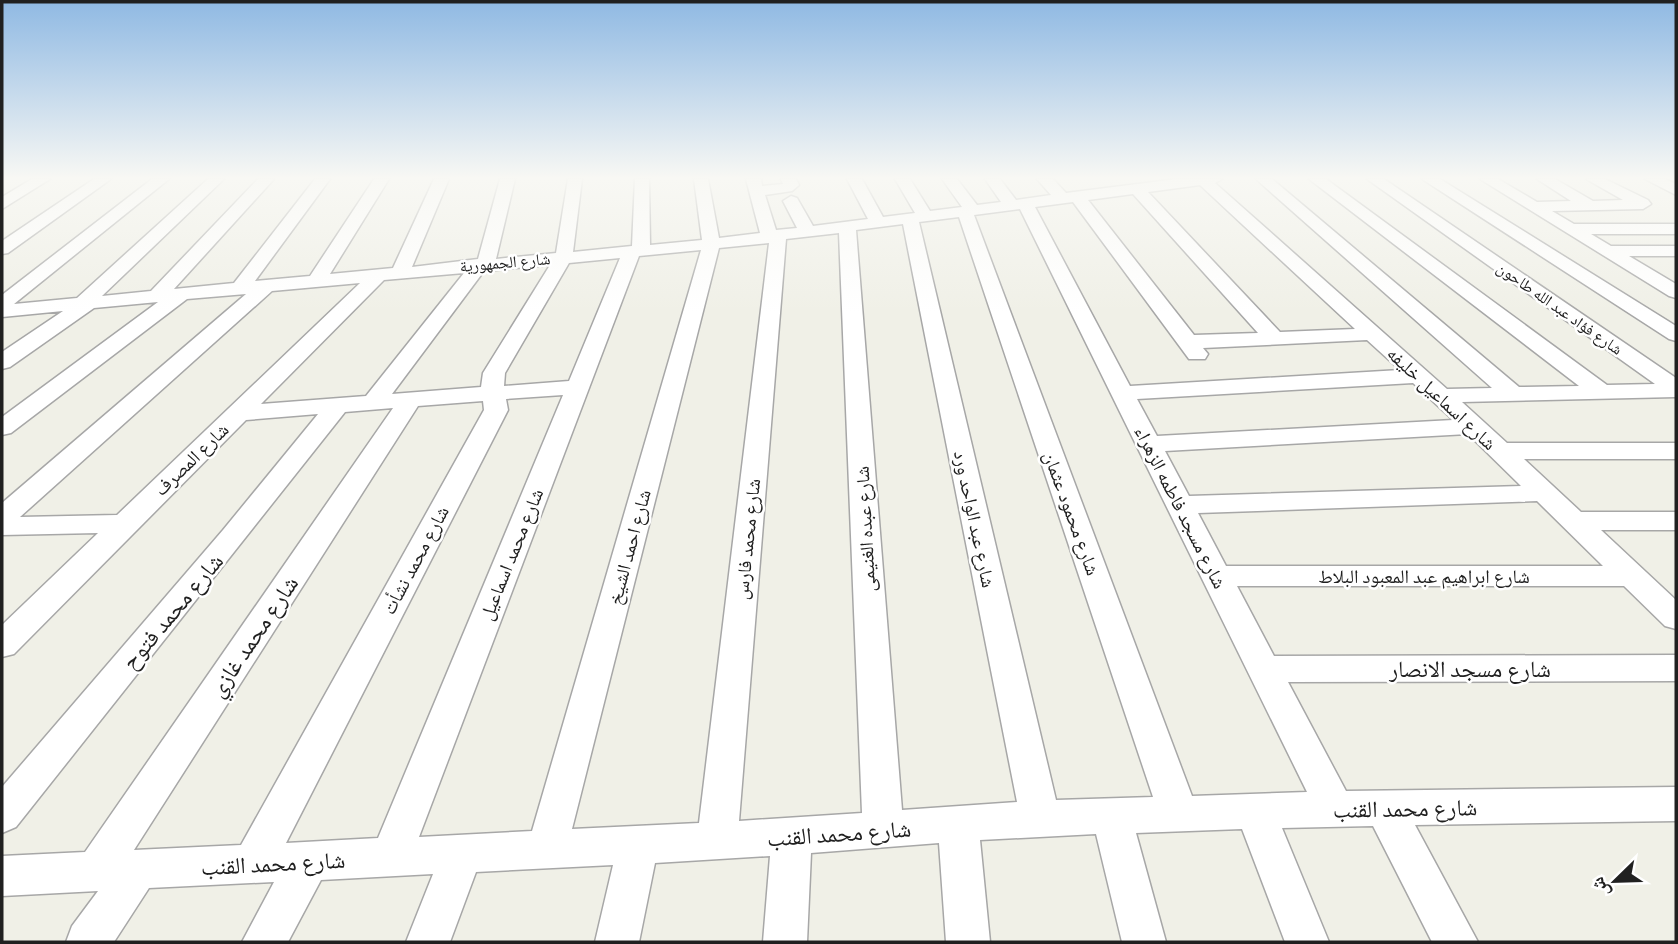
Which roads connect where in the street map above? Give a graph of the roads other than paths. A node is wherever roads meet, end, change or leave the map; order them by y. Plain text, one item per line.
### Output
1 (40, 223) edge
2 (106, 223) edge
3 (171, 223) edge
4 (226, 223) edge
5 (290, 223) edge
6 (354, 223) edge
7 (418, 223) edge
8 (495, 223) edge
9 (569, 223) edge
10 (639, 223) edge
11 (708, 223) edge
12 (769, 223) edge
13 (803, 223) edge
14 (878, 223) edge
15 (919, 223) edge
16 (973, 223) edge
17 (1029, 223) edge
18 (1091, 223) edge
19 (1162, 223) edge
20 (1245, 223) edge
21 (1314, 223) edge
22 (1375, 223) edge
23 (1437, 223) edge
24 (1499, 223) edge
25 (1561, 223) edge
26 (847, 228) junction
27 (1571, 229) junction
28 (1676, 229) edge
29 (808, 233) junction
30 (774, 237) junction
31 (711, 244) junction
32 (2, 249) edge
33 (637, 251) junction
34 (1607, 251) junction
35 (1676, 251) edge
36 (564, 256) junction
37 (483, 264) junction
38 (390, 273) junction
39 (1644, 273) junction
40 (1676, 273) edge
41 (318, 279) junction
42 (269, 284) junction
43 (241, 287) junction
44 (184, 292) junction
45 (1676, 292) edge
46 (159, 294) junction
47 (89, 301) junction
48 (2, 304) edge
49 (2, 311) edge
50 (1373, 334) junction
51 (1676, 335) edge
52 (1275, 339) junction
53 (1192, 348) joint
54 (2, 362) edge
55 (1419, 376) junction
56 (578, 387) junction
57 (1676, 389) edge
58 (1601, 391) junction
59 (493, 393) junction
60 (1123, 393) junction
61 (1513, 394) junction
62 (1440, 396) junction
63 (410, 400) junction
64 (373, 402) junction
65 (338, 405) junction
66 (238, 414) junction
67 (1474, 426) junction
68 (2, 428) edge
69 (1148, 444) junction
70 (1500, 451) junction
71 (1676, 451) edge
72 (1544, 493) junction
73 (1180, 505) junction
74 (2, 518) edge
75 (1573, 520) junction
76 (1676, 521) edge
77 (125, 524) junction
78 (2, 526) edge
79 (1216, 576) junction
80 (1632, 576) junction
81 (1669, 604) edge
82 (2, 645) edge
83 (1676, 667) edge
84 (1263, 668) junction
85 (1676, 804) edge
86 (1384, 808) junction
87 (1335, 809) junction
88 (1255, 812) junction
89 (1179, 814) junction
90 (2, 815) edge
91 (1112, 816) junction
92 (1040, 818) junction
93 (958, 824) junction
94 (883, 830) junction
95 (792, 836) junction
96 (717, 841) junction
97 (638, 845) junction
98 (547, 849) junction
99 (463, 854) junction
100 (391, 857) junction
101 (309, 861) junction
102 (253, 864) junction
103 (138, 869) junction
104 (96, 872) junction
105 (2, 876) edge
106 (88, 942) edge
107 (264, 942) edge
108 (428, 942) edge
109 (617, 942) edge
110 (785, 942) edge
111 (968, 942) edge
112 (1144, 942) edge
113 (1307, 942) edge
114 (1456, 942) edge

1 - 32 street
2 - 48 street
3 - 47 street
4 - 46 street
5 - 43 street
6 - 41 street
7 - 38 street
8 - 37 street
9 - 36 street
10 - 33 street
11 - 31 street
12 - 30 street
13 - 29 street
14 - 26 street, شارع الجمهورية
15 - 92 street, شارع عبد الواحد ورد
16 - 89 street, شارع محمود عثمان
17 - 60 street, شارع مسجد فاطمه الزهراء
18 - 53 street
19 - 52 street
20 - 50 street, شارع اسماعيل خليفه
21 - 61 street
22 - 58 street
23 - 57 street, شارع فؤاد عبد الله طاحون
24 - 51 street
25 - 27 street
26 - 29 street, شارع الجمهورية
26 - 94 street, شارع عبده الغنيمى
27 - 28 street
27 - 34 street
29 - 30 street, شارع الجمهورية
30 - 31 street, شارع الجمهورية
30 - 96 street, شارع محمد فارس
31 - 33 street, شارع الجمهورية
31 - 98 street, شارع احمد الشيخ
33 - 36 street, شارع الجمهورية
33 - 56 street, شارع محمد اسماعيل
34 - 35 street
34 - 39 street
36 - 37 street, شارع الجمهورية
36 - 59 street, شارع محمد نشأت
37 - 38 street, شارع الجمهورية
37 - 64 street
38 - 41 street, شارع الجمهورية
38 - 66 street, شارع المصرف
39 - 40 street
39 - 45 street
41 - 42 street, شارع الجمهورية
42 - 43 street, شارع الجمهورية
42 - 74 street
43 - 44 street, شارع الجمهورية
44 - 46 street, شارع الجمهورية
44 - 68 street
46 - 47 street, شارع الجمهورية
47 - 49 street, شارع الجمهورية
47 - 54 street
50 - 52 street
50 - 55 street, شارع اسماعيل خليفه
52 - 53 street
55 - 60 street
55 - 62 street, شارع اسماعيل خليفه
56 - 59 street
56 - 100 street, شارع محمد اسماعيل
57 - 58 street
58 - 61 street
59 - 63 street
59 - 102 street, شارع محمد نشأت
60 - 69 street, شارع مسجد فاطمه الزهراء
61 - 62 street
62 - 67 street, شارع اسماعيل خليفه
63 - 64 street
63 - 104 street, شارع محمد غازي
64 - 65 street
65 - 66 street
65 - 90 street, شارع محمد فتوح
66 - 77 street, شارع المصرف
67 - 69 street
67 - 70 street, شارع اسماعيل خليفه
69 - 73 street, شارع مسجد فاطمه الزهراء
70 - 71 street
70 - 72 street, شارع اسماعيل خليفه
72 - 73 street
72 - 75 street, شارع اسماعيل خليفه
73 - 79 street, شارع مسجد فاطمه الزهراء
75 - 76 street
75 - 80 street, شارع اسماعيل خليفه
77 - 78 street
77 - 82 street, شارع المصرف
79 - 80 street, شارع ابراهيم عبد المعبود البلاط
79 - 84 street, شارع مسجد فاطمه الزهراء
80 - 81 street, شارع اسماعيل خليفه
83 - 84 street, شارع مسجد الانصار
84 - 87 street, شارع مسجد فاطمه الزهراء
85 - 86 street, شارع محمد القنب
86 - 87 street, شارع محمد القنب
86 - 114 street
87 - 88 street, شارع محمد القنب
88 - 89 street, شارع محمد القنب
88 - 113 street
89 - 91 street, شارع محمد القنب
91 - 92 street, شارع محمد القنب
91 - 112 street
92 - 93 street, شارع محمد القنب
93 - 94 street, شارع محمد القنب
93 - 111 street
94 - 95 street, شارع محمد القنب
95 - 96 street, شارع محمد القنب
95 - 110 street
96 - 97 street, شارع محمد القنب
97 - 98 street, شارع محمد القنب
97 - 109 street
98 - 99 street, شارع محمد القنب
99 - 100 street, شارع محمد القنب
99 - 108 street
100 - 101 street, شارع محمد القنب
101 - 102 street, شارع محمد القنب
101 - 107 street
102 - 103 street, شارع محمد القنب
103 - 104 street, شارع محمد القنب
103 - 106 street
104 - 105 street, شارع محمد القنب

